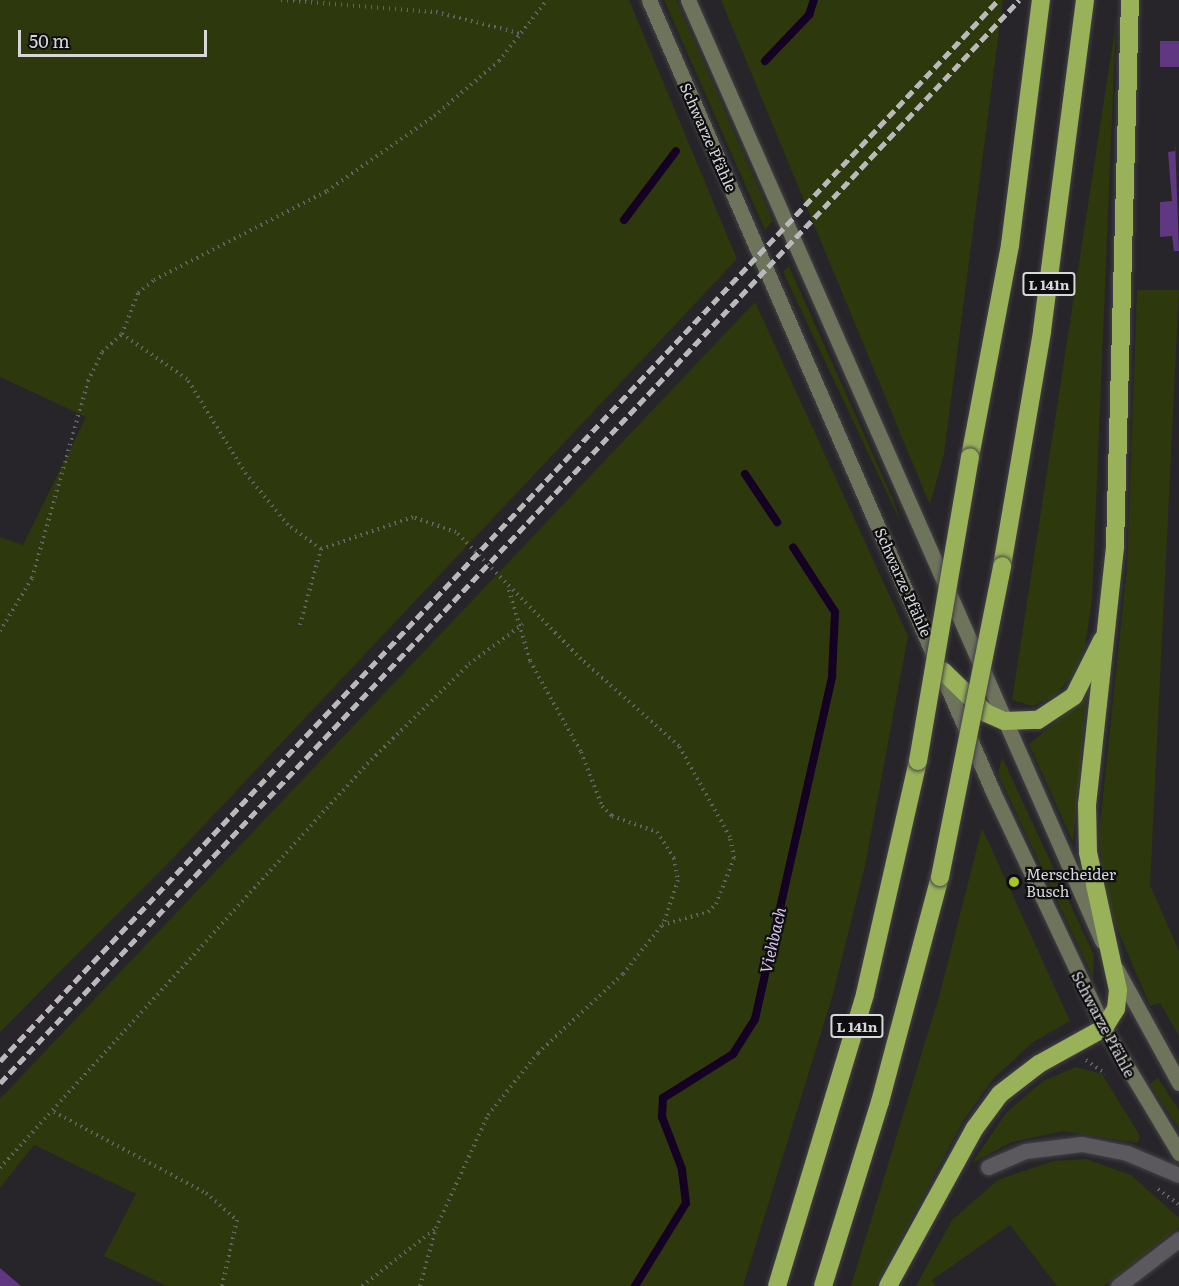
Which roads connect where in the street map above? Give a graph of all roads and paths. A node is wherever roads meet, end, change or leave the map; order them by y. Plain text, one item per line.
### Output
1 (281, 0) edge
2 (547, 0) edge
3 (650, 0) edge
4 (688, 0) edge
5 (1041, 0) edge
6 (1086, 0) edge
7 (1130, 0) edge
8 (524, 34) junction
9 (122, 334) junction
10 (321, 549) junction
11 (508, 586) junction
12 (523, 624) junction
13 (300, 625) dead end
14 (1108, 625) junction
15 (0, 631) edge
16 (943, 671) junction
17 (1004, 721) junction
18 (662, 925) junction
19 (1106, 950) junction
20 (1104, 1029) junction
21 (1078, 1043) junction
22 (1109, 1079) dead end
23 (1179, 1083) edge
24 (54, 1112) junction
25 (1179, 1153) edge
26 (988, 1167) dead end
27 (0, 1168) edge
28 (1179, 1175) edge
29 (1155, 1187) dead end
30 (1179, 1205) edge
31 (436, 1228) junction
32 (1179, 1239) edge
33 (222, 1286) edge
34 (362, 1286) edge
35 (420, 1286) edge
36 (777, 1286) edge
37 (823, 1286) edge
38 (888, 1286) edge
39 (1118, 1286) edge

1 - 8 path
2 - 8 path
3 - 16 main road, Schwarze Pfähle
4 - 17 main road
5 - 36 highway, L 141n, bridge
6 - 37 highway, L 141n, bridge
7 - 14 highway
8 - 9 path
9 - 10 path
9 - 15 path
10 - 11 path
10 - 13 path
11 - 12 path
11 - 18 path
12 - 18 path
12 - 24 path
14 - 17 highway
14 - 19 highway
16 - 17 highway
16 - 20 main road, Schwarze Pfähle
17 - 19 main road
18 - 31 path
19 - 20 highway
19 - 23 main road
20 - 21 highway
20 - 25 main road, Schwarze Pfähle
21 - 22 path
21 - 38 highway
24 - 27 path
24 - 33 path
26 - 28 lane
29 - 30 path
31 - 34 path
31 - 35 path
32 - 39 lane

